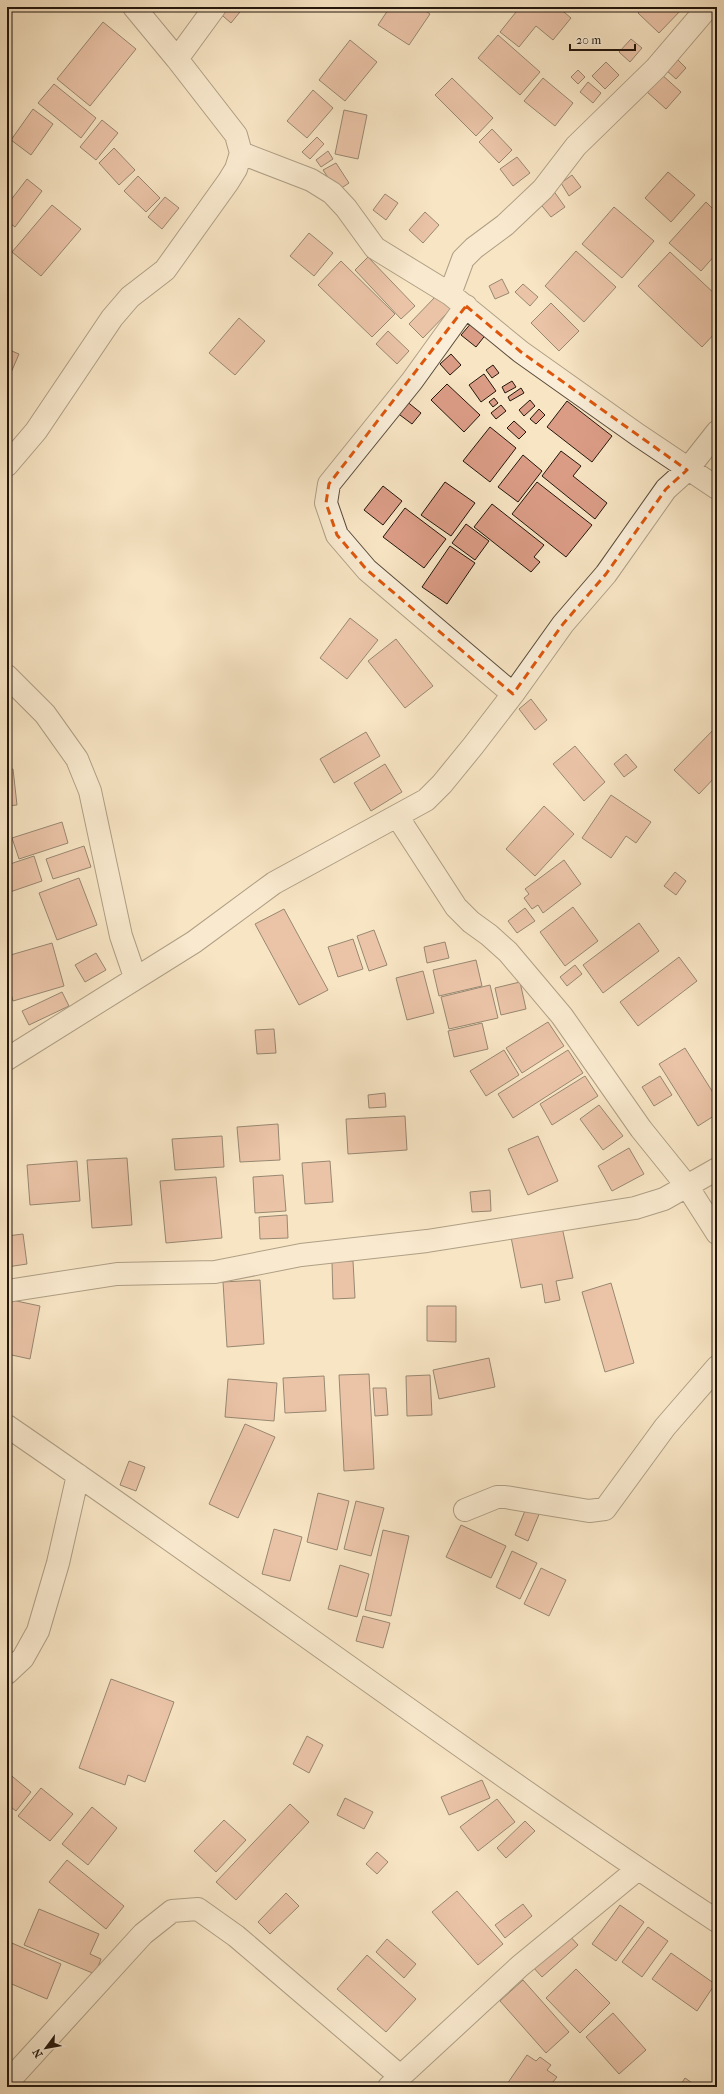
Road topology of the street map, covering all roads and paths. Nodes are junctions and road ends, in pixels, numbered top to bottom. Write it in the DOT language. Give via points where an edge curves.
graph roads {
  1 [pos="134,7"];
  2 [pos="215,7"];
  3 [pos="708,7"];
  4 [pos="177,59"];
  5 [pos="241,153"];
  6 [pos="458,300"];
  7 [pos="717,432"];
  8 [pos="7,465"];
  9 [pos="687,470"];
  10 [pos="717,488"];
  11 [pos="7,676"];
  12 [pos="513,694"];
  13 [pos="397,816"];
  14 [pos="136,977"];
  15 [pos="7,1059"];
  16 [pos="717,1169"];
  17 [pos="687,1186"];
  18 [pos="717,1232"];
  19 [pos="7,1291"];
  20 [pos="717,1367"];
  21 [pos="7,1426"];
  22 [pos="78,1475"];
  23 [pos="465,1510"];
  24 [pos="7,1673"];
  25 [pos="638,1869"];
  26 [pos="717,1921"];
  27 [pos="395,2081"];
  28 [pos="7,2083"];
  1 -- 4 [label="street"];
  2 -- 4 [label="street"];
  3 -- 6 [label="street" via="656,68 576,146 543,189 505,225 463,259"];
  4 -- 5 [label="street" via="236,135"];
  5 -- 6 [label="street" via="311,180 332,193 375,248"];
  5 -- 8 [label="street" via="228,182 165,270 130,297 112,318 36,431"];
  6 -- 9 [label="street" via="521,352"];
  6 -- 12 [label="street" via="412,381 329,484 326,503 337,535 367,570"];
  7 -- 9 [label="street"];
  9 -- 10 [label="street"];
  9 -- 12 [label="street" via="666,489 606,574 563,624"];
  11 -- 14 [label="street" via="45,714 77,759 90,791 121,936"];
  12 -- 13 [label="street" via="442,784 426,800"];
  13 -- 14 [label="street" via="274,883 194,942"];
  13 -- 17 [label="street" via="456,907 508,952 562,1016 641,1129"];
  14 -- 15 [label="street"];
  16 -- 17 [label="street"];
  17 -- 18 [label="street"];
  17 -- 19 [label="street" via="664,1199 635,1208 427,1241 300,1255 215,1272 117,1274"];
  20 -- 23 [label="street" via="665,1427 605,1509 589,1511 497,1497"];
  21 -- 22 [label="street"];
  22 -- 24 [label="street" via="58,1563 38,1631 23,1658"];
  22 -- 25 [label="street" via="373,1686"];
  25 -- 26 [label="street"];
  25 -- 27 [label="street" via="520,1966"];
  27 -- 28 [label="street" via="236,1936 198,1909 172,1911 143,1934"];
}
